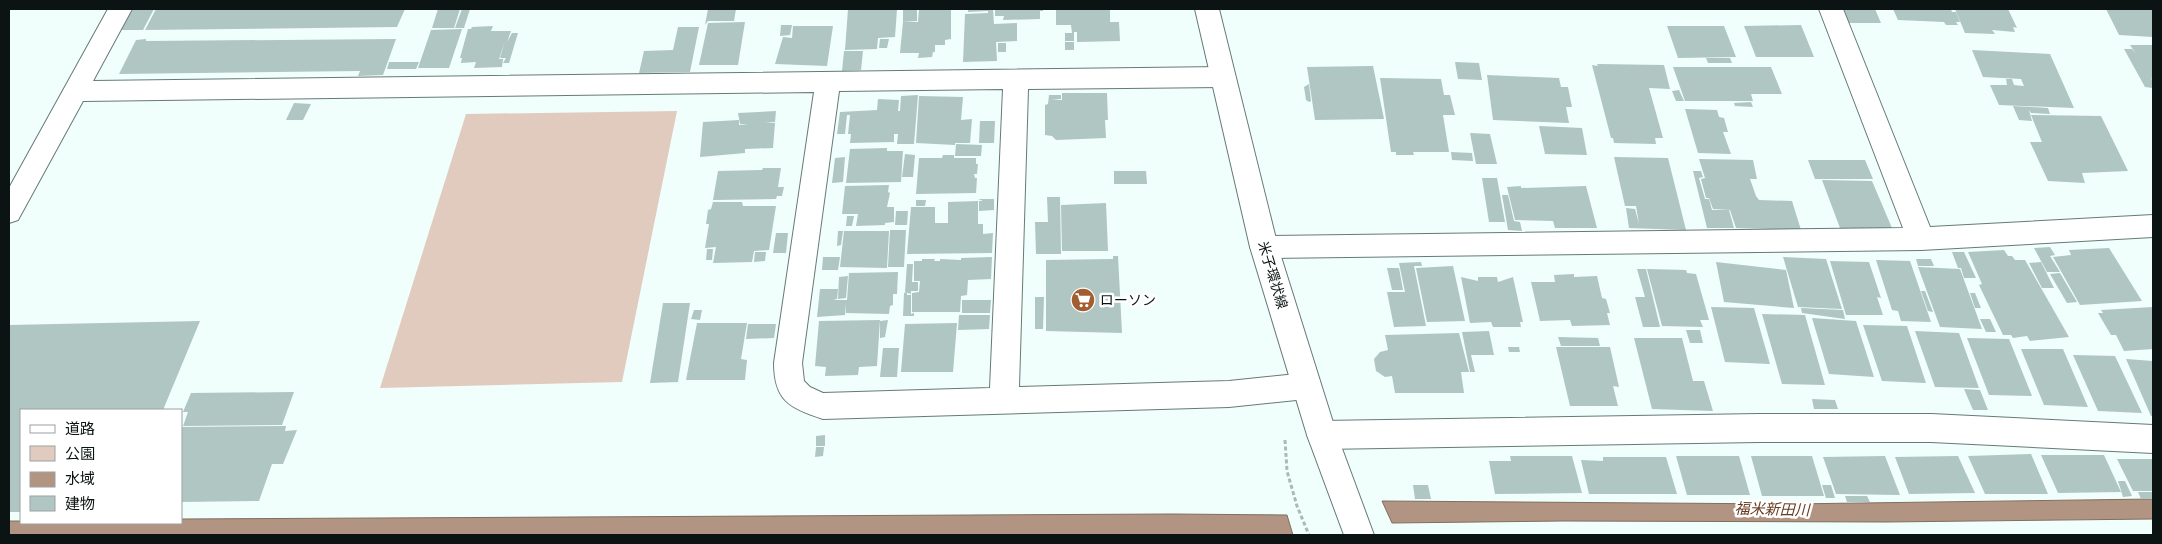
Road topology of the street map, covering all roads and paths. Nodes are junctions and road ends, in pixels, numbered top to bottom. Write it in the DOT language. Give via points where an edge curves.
graph roads {
  1 [pos="120,9"];
  2 [pos="1206,9"];
  3 [pos="1831,9"];
  4 [pos="1222,77"];
  5 [pos="1016,81"];
  6 [pos="828,83"];
  7 [pos="75,91"];
  8 [pos="9,212"];
  9 [pos="2153,226"];
  10 [pos="1921,239"];
  11 [pos="1264,247"];
  12 [pos="1306,386"];
  13 [pos="1004,401"];
  14 [pos="1285,434"];
  15 [pos="1322,435"];
  16 [pos="2153,439"];
  17 [pos="1309,535"];
  18 [pos="1359,535"];
  1 -- 7 [label="street"];
  2 -- 4 [label="street, 米子環状線"];
  3 -- 10 [label="street"];
  4 -- 5 [label="street"];
  4 -- 11 [label="street, 米子環状線"];
  5 -- 6 [label="street"];
  5 -- 13 [label="street"];
  6 -- 7 [label="street"];
  6 -- 13 [label="street" via="788,363 787,380 794,393 823,406"];
  7 -- 8 [label="street"];
  9 -- 10 [label="street"];
  10 -- 11 [label="street"];
  11 -- 12 [label="street, 米子環状線"];
  12 -- 13 [label="street" via="1229,394"];
  12 -- 15 [label="street, 米子環状線"];
  14 -- 17 [label="path" via="1287,471"];
  15 -- 16 [label="street" via="1931,428"];
  15 -- 18 [label="street, 米子環状線"];
}
